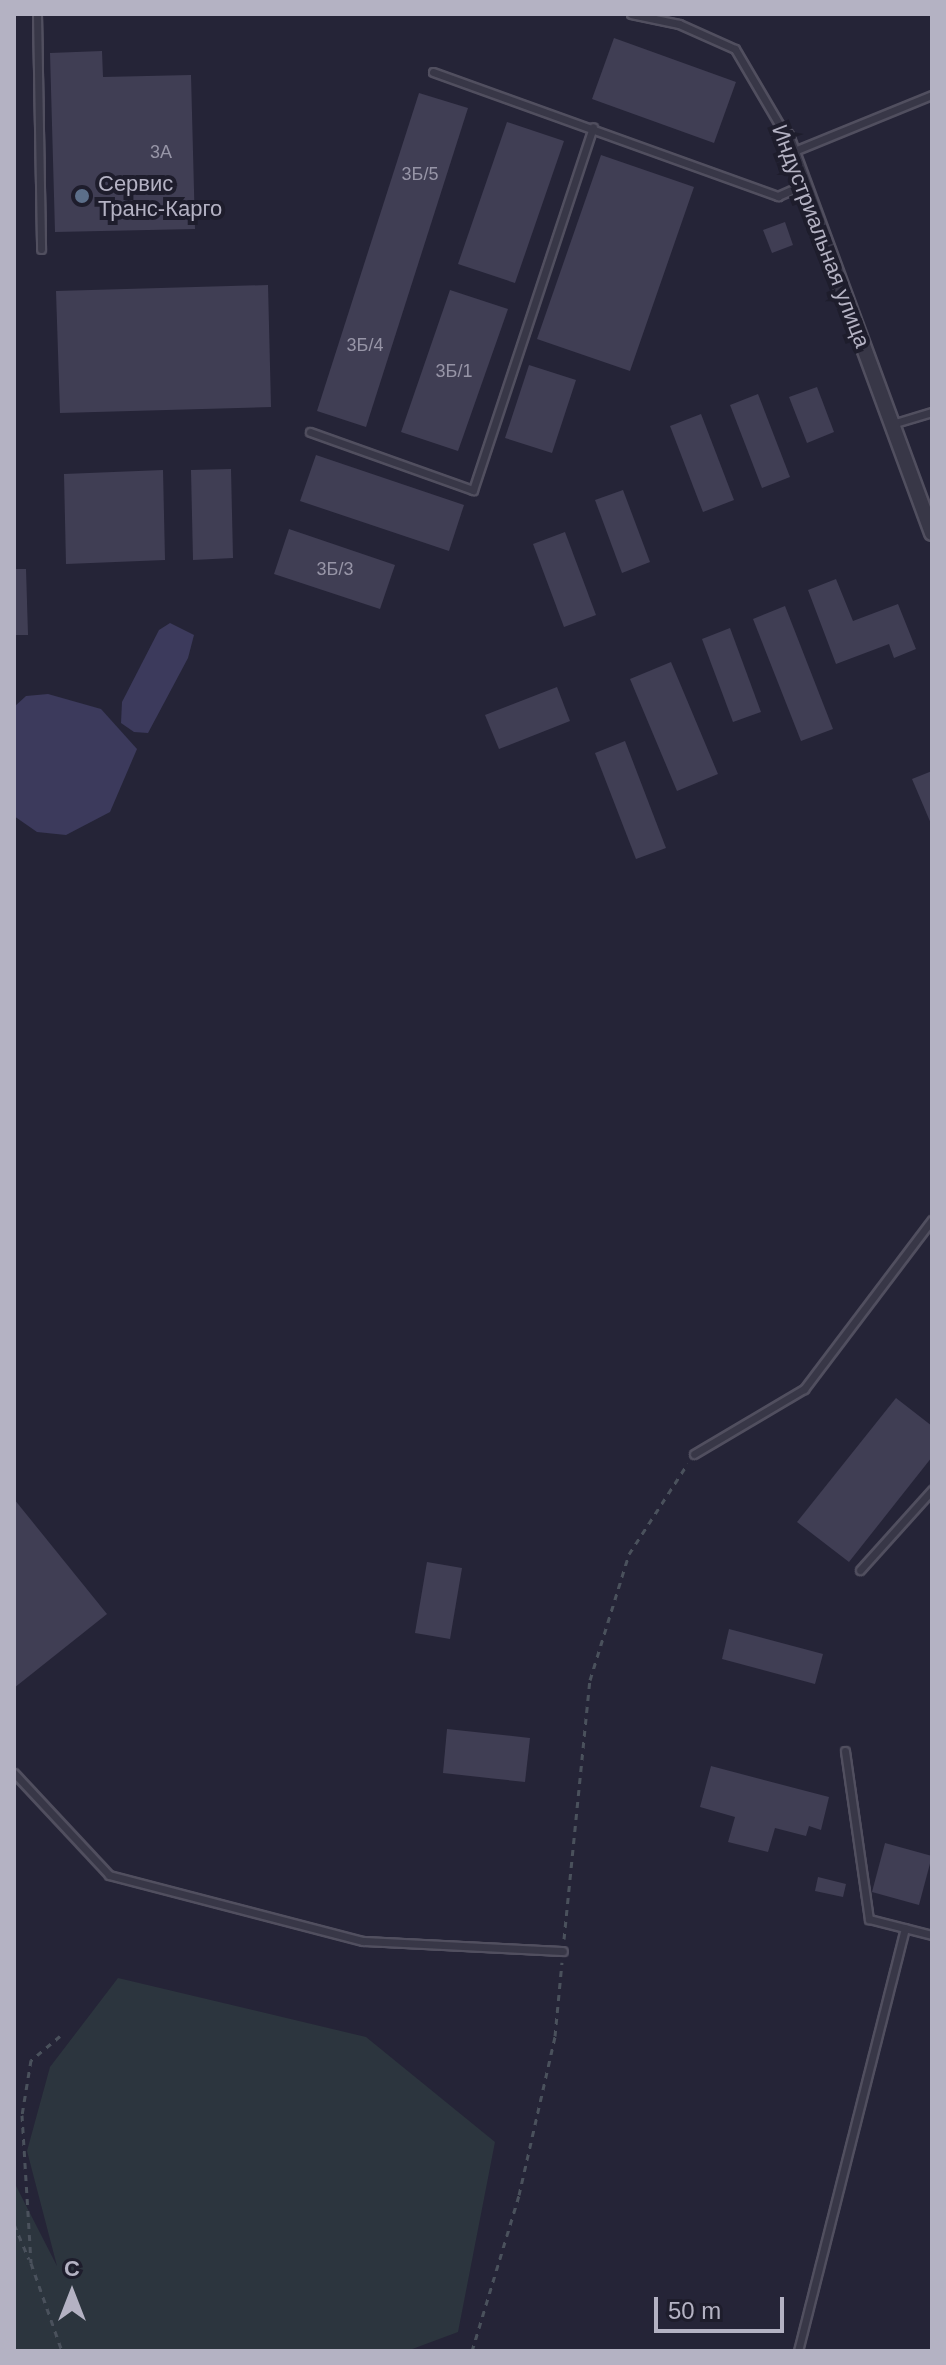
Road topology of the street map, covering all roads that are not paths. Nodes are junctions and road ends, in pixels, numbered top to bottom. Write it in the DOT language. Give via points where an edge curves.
graph roads {
  1 [pos="37,14"];
  2 [pos="631,14"];
  3 [pos="433,72"];
  4 [pos="932,95"];
  5 [pos="593,127"];
  6 [pos="786,136"];
  7 [pos="792,152"];
  8 [pos="804,185"];
  9 [pos="41,249"];
  10 [pos="932,412"];
  11 [pos="892,424"];
  12 [pos="310,432"];
  13 [pos="932,533"];
  14 [pos="932,1220"];
  15 [pos="694,1454"];
  16 [pos="932,1490"];
  17 [pos="860,1570"];
  18 [pos="845,1751"];
  19 [pos="14,1773"];
  20 [pos="905,1928"];
  21 [pos="932,1935"];
  22 [pos="563,1951"];
  23 [pos="798,2351"];
  1 -- 9 [label="lane"];
  2 -- 6 [label="lane, Индустриальная улица" via="679,24 735,49"];
  3 -- 5 [label="lane"];
  4 -- 7 [label="lane"];
  5 -- 8 [label="lane" via="778,196"];
  5 -- 12 [label="lane" via="473,490"];
  6 -- 7 [label="street, Индустриальная улица"];
  7 -- 8 [label="street, Индустриальная улица"];
  8 -- 11 [label="street, Индустриальная улица"];
  10 -- 11 [label="lane"];
  11 -- 13 [label="street, Индустриальная улица"];
  14 -- 15 [label="lane" via="804,1389"];
  16 -- 17 [label="lane"];
  18 -- 20 [label="lane" via="869,1919"];
  19 -- 22 [label="lane" via="109,1875 363,1941"];
  20 -- 21 [label="lane"];
  20 -- 23 [label="lane"];
}
